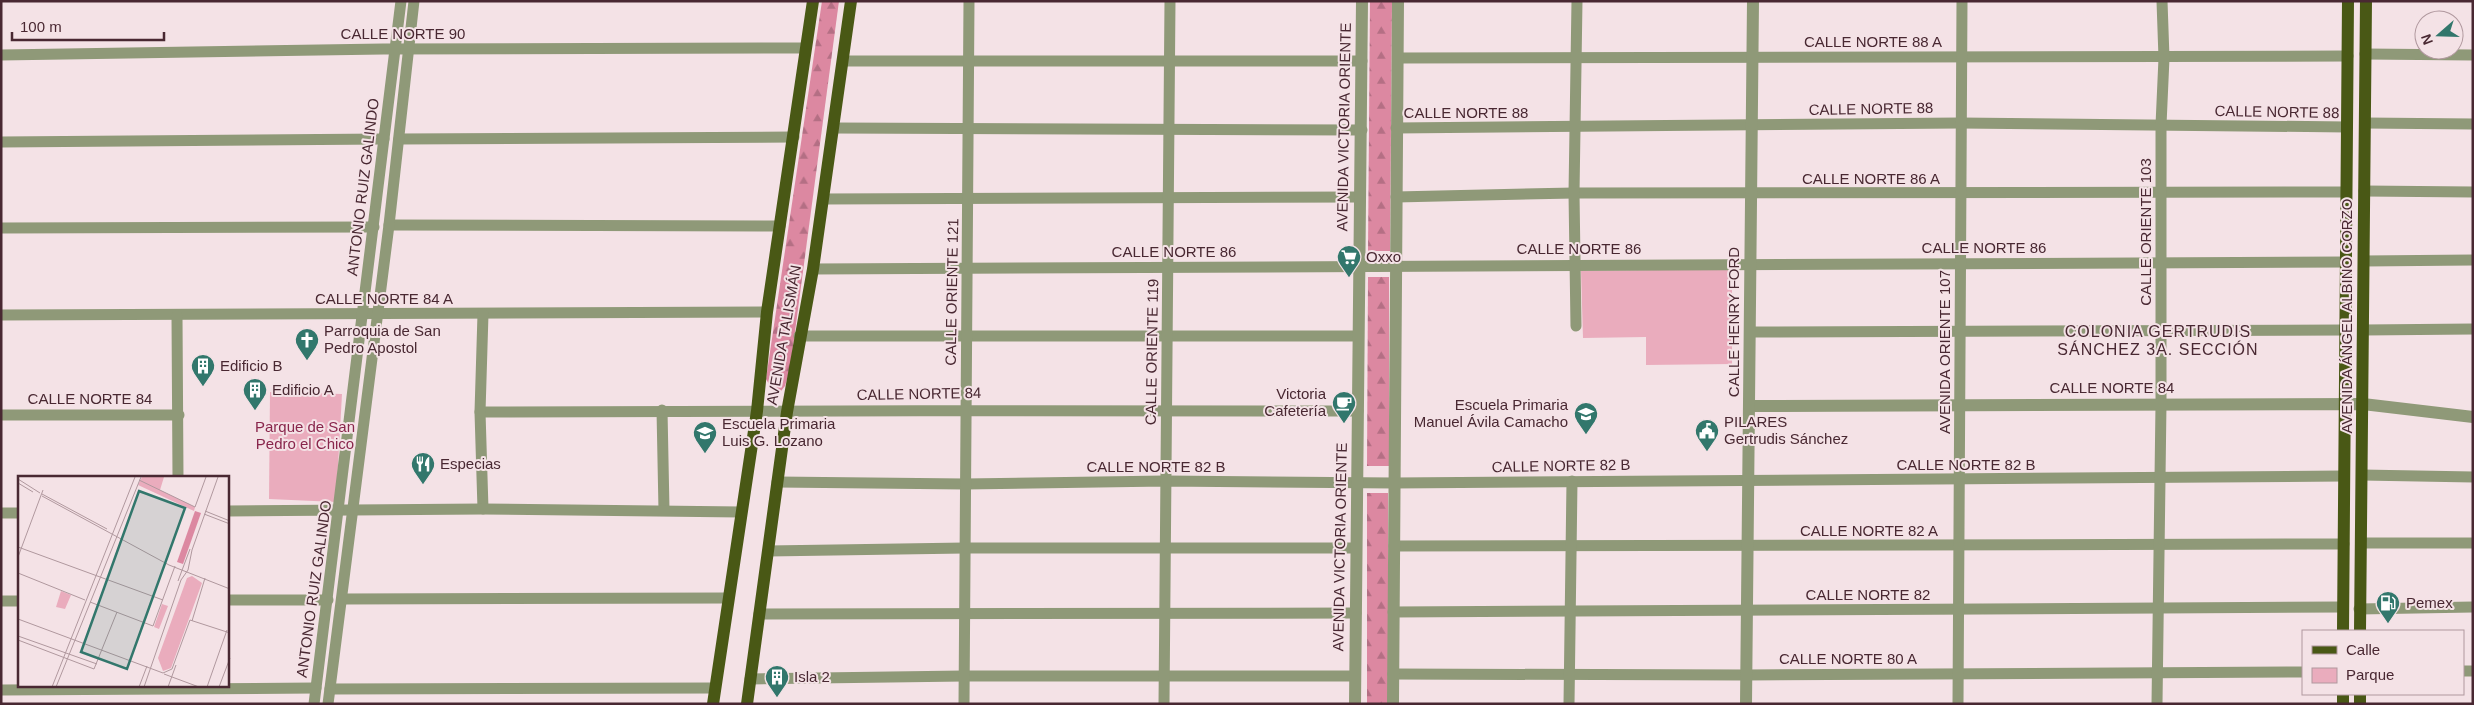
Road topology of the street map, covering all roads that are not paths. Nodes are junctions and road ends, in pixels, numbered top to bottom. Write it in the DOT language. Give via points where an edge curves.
graph roads {
  1 [pos="400,1"];
  2 [pos="414,1"];
  3 [pos="812,1"];
  4 [pos="851,1"];
  5 [pos="969,1"];
  6 [pos="1170,1"];
  7 [pos="1362,1"];
  8 [pos="1398,1"];
  9 [pos="1577,1"];
  10 [pos="1753,1"];
  11 [pos="1962,1"];
  12 [pos="2162,1"];
  13 [pos="2348,1"];
  14 [pos="2366,1"];
  15 [pos="806,48"];
  16 [pos="394,50"];
  17 [pos="407,50"];
  18 [pos="2365,54"];
  19 [pos="1,55"];
  20 [pos="2473,55"];
  21 [pos="1961,56"];
  22 [pos="2348,56"];
  23 [pos="1398,58"];
  24 [pos="1752,58"];
  25 [pos="2164,58"];
  26 [pos="1576,59"];
  27 [pos="1170,60"];
  28 [pos="843,61"];
  29 [pos="1362,61"];
  30 [pos="968,62"];
  31 [pos="1960,123"];
  32 [pos="2365,123"];
  33 [pos="2473,124"];
  34 [pos="1751,126"];
  35 [pos="2161,126"];
  36 [pos="1576,127"];
  37 [pos="2347,127"];
  38 [pos="833,128"];
  39 [pos="1396,128"];
  40 [pos="968,129"];
  41 [pos="1169,129"];
  42 [pos="1362,130"];
  43 [pos="794,137"];
  44 [pos="384,139"];
  45 [pos="399,139"];
  46 [pos="1,142"];
  47 [pos="2364,191"];
  48 [pos="2346,192"];
  49 [pos="2473,192"];
  50 [pos="1574,193"];
  51 [pos="1751,194"];
  52 [pos="1960,194"];
  53 [pos="2162,194"];
  54 [pos="1169,197"];
  55 [pos="1360,197"];
  56 [pos="1396,197"];
  57 [pos="823,198"];
  58 [pos="968,198"];
  59 [pos="389,225"];
  60 [pos="780,226"];
  61 [pos="374,227"];
  62 [pos="1,228"];
  63 [pos="2473,260"];
  64 [pos="2364,261"];
  65 [pos="2345,262"];
  66 [pos="1960,263"];
  67 [pos="1576,264"];
  68 [pos="1751,264"];
  69 [pos="2161,264"];
  70 [pos="1395,265"];
  71 [pos="1358,266"];
  72 [pos="1168,267"];
  73 [pos="968,268"];
  74 [pos="813,269"];
  75 [pos="767,312"];
  76 [pos="364,314"];
  77 [pos="378,314"];
  78 [pos="483,314"];
  79 [pos="1,315"];
  80 [pos="177,316"];
  81 [pos="1576,326"];
  82 [pos="2161,329"];
  83 [pos="2473,329"];
  84 [pos="2344,330"];
  85 [pos="2364,330"];
  86 [pos="1959,331"];
  87 [pos="1750,332"];
  88 [pos="966,335"];
  89 [pos="1168,335"];
  90 [pos="799,336"];
  91 [pos="1357,336"];
  92 [pos="2345,403"];
  93 [pos="1960,404"];
  94 [pos="2161,404"];
  95 [pos="2363,404"];
  96 [pos="1750,406"];
  97 [pos="966,409"];
  98 [pos="662,410"];
  99 [pos="757,411"];
  100 [pos="1166,411"];
  101 [pos="1358,411"];
  102 [pos="480,412"];
  103 [pos="787,412"];
  104 [pos="1,415"];
  105 [pos="179,415"];
  106 [pos="2473,417"];
  107 [pos="2362,475"];
  108 [pos="178,476"];
  109 [pos="2344,476"];
  110 [pos="2473,477"];
  111 [pos="2160,478"];
  112 [pos="1749,480"];
  113 [pos="1165,481"];
  114 [pos="1572,481"];
  115 [pos="1959,481"];
  116 [pos="777,482"];
  117 [pos="1358,483"];
  118 [pos="1394,483"];
  119 [pos="965,484"];
  120 [pos="483,509"];
  121 [pos="664,510"];
  122 [pos="229,511"];
  123 [pos="352,511"];
  124 [pos="18,512"];
  125 [pos="339,512"];
  126 [pos="741,512"];
  127 [pos="1,513"];
  128 [pos="2473,542"];
  129 [pos="2360,543"];
  130 [pos="2159,544"];
  131 [pos="2344,544"];
  132 [pos="1394,546"];
  133 [pos="1572,546"];
  134 [pos="1747,546"];
  135 [pos="1958,546"];
  136 [pos="965,548"];
  137 [pos="1165,548"];
  138 [pos="1356,548"];
  139 [pos="768,551"];
  140 [pos="728,598"];
  141 [pos="342,599"];
  142 [pos="1,600"];
  143 [pos="18,600"];
  144 [pos="229,600"];
  145 [pos="328,600"];
  146 [pos="2343,607"];
  147 [pos="2359,608"];
  148 [pos="2473,608"];
  149 [pos="2158,609"];
  150 [pos="1570,610"];
  151 [pos="1747,610"];
  152 [pos="1958,610"];
  153 [pos="1165,612"];
  154 [pos="1393,612"];
  155 [pos="964,613"];
  156 [pos="1356,613"];
  157 [pos="759,614"];
  158 [pos="2343,630"];
  159 [pos="2360,630"];
  160 [pos="2158,672"];
  161 [pos="2302,672"];
  162 [pos="1393,674"];
  163 [pos="1958,674"];
  164 [pos="1570,675"];
  165 [pos="1746,675"];
  166 [pos="964,676"];
  167 [pos="1355,676"];
  168 [pos="1164,677"];
  169 [pos="750,679"];
  170 [pos="316,688"];
  171 [pos="715,688"];
  172 [pos="330,689"];
  173 [pos="1,690"];
  174 [pos="314,704"];
  175 [pos="328,704"];
  176 [pos="713,704"];
  177 [pos="747,704"];
  178 [pos="964,704"];
  179 [pos="1164,704"];
  180 [pos="1355,704"];
  181 [pos="1393,704"];
  182 [pos="1570,704"];
  183 [pos="1746,704"];
  184 [pos="1958,704"];
  185 [pos="2157,704"];
  1 -- 16 [label="street, ANTONIO RUIZ GALINDO"];
  2 -- 17 [label="street, ANTONIO RUIZ GALINDO"];
  3 -- 15 [label="main road, AVENIDA TALISMÁN"];
  4 -- 28 [label="main road, AVENIDA TALISMÁN"];
  5 -- 30 [label="street, CALLE ORIENTE 121"];
  6 -- 27 [label="street, CALLE ORIENTE 119"];
  7 -- 29 [label="street, AVENIDA VICTORIA ORIENTE"];
  8 -- 23 [label="street"];
  9 -- 26 [label="street"];
  10 -- 24 [label="street, CALLE HENRY FORD"];
  11 -- 21 [label="street, AVENIDA ORIENTE 107"];
  12 -- 25 [label="street, CALLE ORIENTE 103"];
  13 -- 22 [label="main road, AVENIDA ÁNGEL ALBINO CORZO"];
  14 -- 18 [label="main road, AVENIDA ÁNGEL ALBINO CORZO"];
  15 -- 17 [label="street, CALLE NORTE 90"];
  15 -- 43 [label="main road, AVENIDA TALISMÁN"];
  16 -- 17 [label="street, CALLE NORTE 90"];
  16 -- 19 [label="street, CALLE NORTE 90"];
  16 -- 44 [label="street, ANTONIO RUIZ GALINDO"];
  17 -- 45 [label="street, ANTONIO RUIZ GALINDO"];
  18 -- 20 [label="street"];
  18 -- 32 [label="main road, AVENIDA ÁNGEL ALBINO CORZO"];
  21 -- 24 [label="street, CALLE NORTE 88 A"];
  21 -- 25 [label="street, CALLE NORTE 88 A"];
  21 -- 31 [label="street, AVENIDA ORIENTE 107"];
  22 -- 25 [label="street, CALLE NORTE 88 A"];
  22 -- 37 [label="main road, AVENIDA ÁNGEL ALBINO CORZO"];
  23 -- 26 [label="street, CALLE NORTE 88 A"];
  23 -- 39 [label="street"];
  24 -- 26 [label="street, CALLE NORTE 88 A"];
  24 -- 34 [label="street, CALLE HENRY FORD"];
  25 -- 35 [label="street, CALLE ORIENTE 103"];
  26 -- 36 [label="street"];
  27 -- 29 [label="street"];
  27 -- 30 [label="street"];
  27 -- 41 [label="street, CALLE ORIENTE 119"];
  28 -- 30 [label="street"];
  28 -- 38 [label="main road, AVENIDA TALISMÁN"];
  29 -- 42 [label="street, AVENIDA VICTORIA ORIENTE"];
  30 -- 40 [label="street, CALLE ORIENTE 121"];
  31 -- 34 [label="street, CALLE NORTE 88"];
  31 -- 35 [label="street, CALLE NORTE 88"];
  31 -- 52 [label="street, AVENIDA ORIENTE 107"];
  32 -- 33 [label="street"];
  32 -- 47 [label="main road, AVENIDA ÁNGEL ALBINO CORZO"];
  34 -- 36 [label="street, CALLE NORTE 88"];
  34 -- 51 [label="street, CALLE HENRY FORD"];
  35 -- 37 [label="street, CALLE NORTE 88"];
  35 -- 53 [label="street, CALLE ORIENTE 103"];
  36 -- 39 [label="street, CALLE NORTE 88"];
  36 -- 50 [label="street"];
  37 -- 48 [label="main road, AVENIDA ÁNGEL ALBINO CORZO"];
  38 -- 40 [label="street"];
  38 -- 57 [label="main road, AVENIDA TALISMÁN"];
  39 -- 56 [label="street"];
  40 -- 41 [label="street"];
  40 -- 58 [label="street, CALLE ORIENTE 121"];
  41 -- 42 [label="street"];
  41 -- 54 [label="street, CALLE ORIENTE 119"];
  42 -- 55 [label="street, AVENIDA VICTORIA ORIENTE"];
  43 -- 45 [label="street"];
  43 -- 60 [label="main road, AVENIDA TALISMÁN"];
  44 -- 46 [label="street"];
  44 -- 61 [label="street, ANTONIO RUIZ GALINDO"];
  45 -- 59 [label="street, ANTONIO RUIZ GALINDO"];
  47 -- 49 [label="street"];
  47 -- 64 [label="main road, AVENIDA ÁNGEL ALBINO CORZO"];
  48 -- 53 [label="street, CALLE NORTE 86 A"];
  48 -- 65 [label="main road, AVENIDA ÁNGEL ALBINO CORZO"];
  50 -- 51 [label="street, CALLE NORTE 86 A"];
  50 -- 56 [label="street, CALLE NORTE 86 A"];
  50 -- 67 [label="street"];
  51 -- 52 [label="street, CALLE NORTE 86 A"];
  51 -- 68 [label="street, CALLE HENRY FORD"];
  52 -- 53 [label="street, CALLE NORTE 86 A"];
  52 -- 66 [label="street, AVENIDA ORIENTE 107"];
  53 -- 69 [label="street, CALLE ORIENTE 103"];
  54 -- 55 [label="street"];
  54 -- 58 [label="street"];
  54 -- 72 [label="street, CALLE ORIENTE 119"];
  55 -- 71 [label="street, AVENIDA VICTORIA ORIENTE"];
  56 -- 70 [label="street"];
  57 -- 58 [label="street"];
  57 -- 74 [label="main road, AVENIDA TALISMÁN"];
  58 -- 73 [label="street, CALLE ORIENTE 121"];
  59 -- 60 [label="street"];
  59 -- 77 [label="street, ANTONIO RUIZ GALINDO"];
  60 -- 75 [label="main road, AVENIDA TALISMÁN"];
  61 -- 62 [label="street"];
  61 -- 76 [label="street, ANTONIO RUIZ GALINDO"];
  63 -- 64 [label="street"];
  64 -- 85 [label="main road, AVENIDA ÁNGEL ALBINO CORZO"];
  65 -- 69 [label="street, CALLE NORTE 86"];
  65 -- 84 [label="main road, AVENIDA ÁNGEL ALBINO CORZO"];
  66 -- 68 [label="street, CALLE NORTE 86"];
  66 -- 69 [label="street, CALLE NORTE 86"];
  66 -- 86 [label="street, AVENIDA ORIENTE 107"];
  67 -- 68 [label="street, CALLE NORTE 86"];
  67 -- 70 [label="street, CALLE NORTE 86"];
  67 -- 81 [label="street"];
  68 -- 87 [label="street, CALLE HENRY FORD"];
  69 -- 82 [label="street, CALLE ORIENTE 103"];
  70 -- 71 [label="street, CALLE NORTE 86"];
  70 -- 118 [label="street"];
  71 -- 72 [label="street, CALLE NORTE 86"];
  71 -- 91 [label="street, AVENIDA VICTORIA ORIENTE"];
  72 -- 73 [label="street, CALLE NORTE 86"];
  72 -- 89 [label="street, CALLE ORIENTE 119"];
  73 -- 74 [label="street, CALLE NORTE 86"];
  73 -- 88 [label="street, CALLE ORIENTE 121"];
  74 -- 90 [label="main road, AVENIDA TALISMÁN"];
  75 -- 78 [label="street, CALLE NORTE 84 A"];
  75 -- 99 [label="main road, AVENIDA TALISMÁN"];
  76 -- 77 [label="street, CALLE NORTE 84 A"];
  76 -- 80 [label="street, CALLE NORTE 84 A"];
  76 -- 125 [label="street, ANTONIO RUIZ GALINDO"];
  77 -- 78 [label="street, CALLE NORTE 84 A"];
  77 -- 123 [label="street, ANTONIO RUIZ GALINDO"];
  78 -- 102 [label="street"];
  79 -- 80 [label="street, CALLE NORTE 84 A"];
  80 -- 105 [label="street"];
  82 -- 84 [label="street"];
  82 -- 86 [label="street"];
  82 -- 94 [label="street, CALLE ORIENTE 103"];
  83 -- 85 [label="street"];
  84 -- 92 [label="main road, AVENIDA ÁNGEL ALBINO CORZO"];
  85 -- 95 [label="main road, AVENIDA ÁNGEL ALBINO CORZO"];
  86 -- 87 [label="street"];
  86 -- 93 [label="street, AVENIDA ORIENTE 107"];
  87 -- 96 [label="street, CALLE HENRY FORD"];
  88 -- 89 [label="street"];
  88 -- 90 [label="street"];
  88 -- 97 [label="street, CALLE ORIENTE 121"];
  89 -- 91 [label="street"];
  89 -- 100 [label="street, CALLE ORIENTE 119"];
  90 -- 103 [label="main road, AVENIDA TALISMÁN"];
  91 -- 101 [label="street, AVENIDA VICTORIA ORIENTE"];
  92 -- 94 [label="street, CALLE NORTE 84"];
  92 -- 95 [label="street, CALLE NORTE 84"];
  92 -- 109 [label="main road, AVENIDA ÁNGEL ALBINO CORZO"];
  93 -- 94 [label="street, CALLE NORTE 84"];
  93 -- 96 [label="street, CALLE NORTE 84"];
  93 -- 115 [label="street, AVENIDA ORIENTE 107"];
  94 -- 111 [label="street, CALLE ORIENTE 103"];
  95 -- 106 [label="street, CALLE NORTE 84"];
  95 -- 107 [label="main road, AVENIDA ÁNGEL ALBINO CORZO"];
  96 -- 112 [label="street, CALLE HENRY FORD"];
  97 -- 100 [label="street, CALLE NORTE 84"];
  97 -- 103 [label="street, CALLE NORTE 84"];
  97 -- 119 [label="street, CALLE ORIENTE 121"];
  98 -- 99 [label="street, CALLE NORTE 84"];
  98 -- 102 [label="street, CALLE NORTE 84"];
  98 -- 121 [label="street"];
  99 -- 103 [label="street, CALLE NORTE 84"];
  99 -- 126 [label="main road, AVENIDA TALISMÁN"];
  100 -- 101 [label="street, CALLE NORTE 84"];
  100 -- 113 [label="street, CALLE ORIENTE 119"];
  101 -- 117 [label="street, AVENIDA VICTORIA ORIENTE"];
  102 -- 120 [label="street"];
  103 -- 116 [label="main road, AVENIDA TALISMÁN"];
  104 -- 105 [label="street, CALLE NORTE 84"];
  105 -- 108 [label="street"];
  107 -- 110 [label="street"];
  107 -- 129 [label="main road, AVENIDA ÁNGEL ALBINO CORZO"];
  109 -- 111 [label="street, CALLE NORTE 82 B"];
  109 -- 131 [label="main road, AVENIDA ÁNGEL ALBINO CORZO"];
  111 -- 115 [label="street, CALLE NORTE 82 B"];
  111 -- 130 [label="street, CALLE ORIENTE 103"];
  112 -- 114 [label="street, CALLE NORTE 82 B"];
  112 -- 115 [label="street, CALLE NORTE 82 B"];
  112 -- 134 [label="street, CALLE HENRY FORD"];
  113 -- 117 [label="street, CALLE NORTE 82 B"];
  113 -- 119 [label="street, CALLE NORTE 82 B"];
  113 -- 137 [label="street, CALLE ORIENTE 119"];
  114 -- 118 [label="street, CALLE NORTE 82 B"];
  114 -- 133 [label="street"];
  115 -- 135 [label="street, AVENIDA ORIENTE 107"];
  116 -- 119 [label="street, CALLE NORTE 82 B"];
  116 -- 139 [label="main road, AVENIDA TALISMÁN"];
  117 -- 118 [label="street, CALLE NORTE 82 B"];
  117 -- 138 [label="street, AVENIDA VICTORIA ORIENTE"];
  118 -- 132 [label="street"];
  119 -- 136 [label="street, CALLE ORIENTE 121"];
  120 -- 121 [label="street"];
  120 -- 123 [label="street"];
  121 -- 126 [label="street"];
  122 -- 125 [label="street"];
  123 -- 125 [label="street"];
  123 -- 141 [label="street, ANTONIO RUIZ GALINDO"];
  124 -- 127 [label="street"];
  125 -- 145 [label="street, ANTONIO RUIZ GALINDO"];
  126 -- 140 [label="main road, AVENIDA TALISMÁN"];
  128 -- 129 [label="street"];
  129 -- 147 [label="main road, AVENIDA ÁNGEL ALBINO CORZO"];
  130 -- 131 [label="street, CALLE NORTE 82 A"];
  130 -- 135 [label="street, CALLE NORTE 82 A"];
  130 -- 149 [label="street, CALLE ORIENTE 103"];
  131 -- 146 [label="main road, AVENIDA ÁNGEL ALBINO CORZO"];
  132 -- 133 [label="street, CALLE NORTE 82 A"];
  132 -- 154 [label="street"];
  133 -- 134 [label="street, CALLE NORTE 82 A"];
  133 -- 150 [label="street"];
  134 -- 135 [label="street, CALLE NORTE 82 A"];
  134 -- 151 [label="street, CALLE HENRY FORD"];
  135 -- 152 [label="street, AVENIDA ORIENTE 107"];
  136 -- 137 [label="street"];
  136 -- 139 [label="street"];
  136 -- 155 [label="street, CALLE ORIENTE 121"];
  137 -- 138 [label="street"];
  137 -- 153 [label="street, CALLE ORIENTE 119"];
  138 -- 156 [label="street, AVENIDA VICTORIA ORIENTE"];
  139 -- 157 [label="main road, AVENIDA TALISMÁN"];
  140 -- 141 [label="street"];
  140 -- 171 [label="main road, AVENIDA TALISMÁN"];
  141 -- 172 [label="street, ANTONIO RUIZ GALINDO"];
  142 -- 143 [label="street"];
  144 -- 145 [label="street"];
  145 -- 170 [label="street, ANTONIO RUIZ GALINDO"];
  146 -- 149 [label="street, CALLE NORTE 82"];
  146 -- 158 [label="main road, AVENIDA ÁNGEL ALBINO CORZO"];
  147 -- 148 [label="street"];
  147 -- 159 [label="main road, AVENIDA ÁNGEL ALBINO CORZO"];
  149 -- 152 [label="street, CALLE NORTE 82"];
  149 -- 160 [label="street, CALLE ORIENTE 103"];
  150 -- 151 [label="street, CALLE NORTE 82"];
  150 -- 154 [label="street, CALLE NORTE 82"];
  150 -- 164 [label="street"];
  151 -- 152 [label="street, CALLE NORTE 82"];
  151 -- 165 [label="street, CALLE HENRY FORD"];
  152 -- 163 [label="street, AVENIDA ORIENTE 107"];
  153 -- 155 [label="street"];
  153 -- 156 [label="street"];
  153 -- 168 [label="street, CALLE ORIENTE 119"];
  154 -- 162 [label="street"];
  155 -- 157 [label="street"];
  155 -- 166 [label="street, CALLE ORIENTE 121"];
  156 -- 167 [label="street, AVENIDA VICTORIA ORIENTE"];
  157 -- 169 [label="main road, AVENIDA TALISMÁN"];
  160 -- 161 [label="street, CALLE NORTE 80 A"];
  160 -- 163 [label="street, CALLE NORTE 80 A"];
  160 -- 185 [label="street, CALLE ORIENTE 103"];
  162 -- 164 [label="street, CALLE NORTE 80 A"];
  162 -- 181 [label="street"];
  163 -- 165 [label="street, CALLE NORTE 80 A"];
  163 -- 184 [label="street, AVENIDA ORIENTE 107"];
  164 -- 165 [label="street, CALLE NORTE 80 A"];
  164 -- 182 [label="street"];
  165 -- 183 [label="street, CALLE HENRY FORD"];
  166 -- 168 [label="street"];
  166 -- 169 [label="street"];
  166 -- 178 [label="street, CALLE ORIENTE 121"];
  167 -- 168 [label="street"];
  167 -- 180 [label="street, AVENIDA VICTORIA ORIENTE"];
  168 -- 179 [label="street, CALLE ORIENTE 119"];
  169 -- 177 [label="main road, AVENIDA TALISMÁN"];
  170 -- 173 [label="street"];
  170 -- 174 [label="street, ANTONIO RUIZ GALINDO"];
  171 -- 172 [label="street"];
  171 -- 176 [label="main road, AVENIDA TALISMÁN"];
  172 -- 175 [label="street, ANTONIO RUIZ GALINDO"];
}
